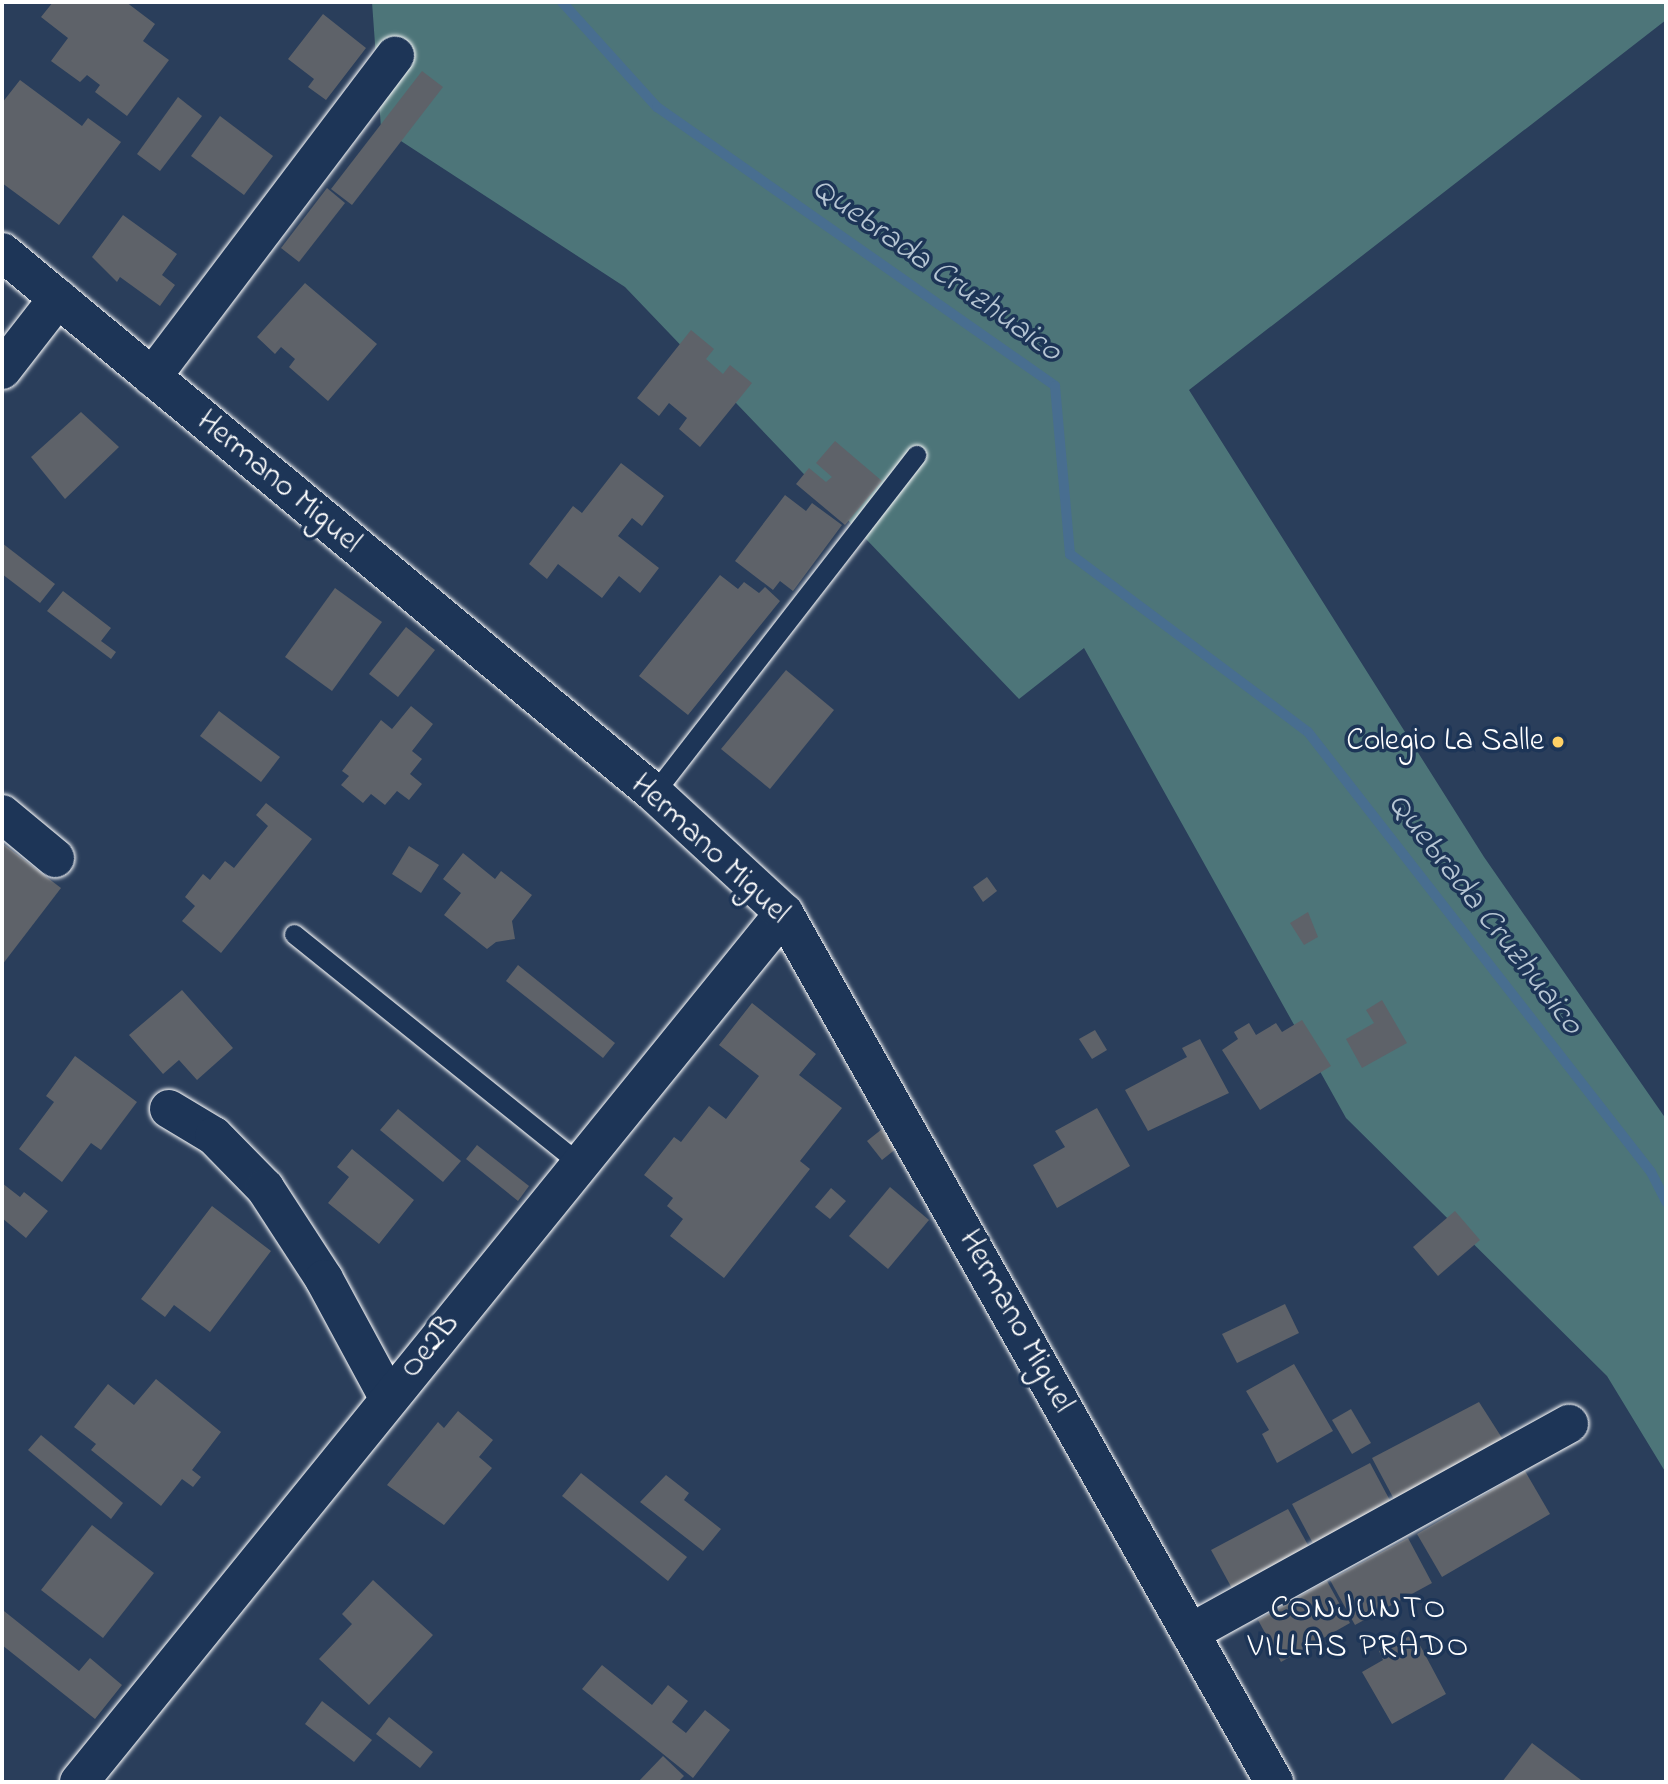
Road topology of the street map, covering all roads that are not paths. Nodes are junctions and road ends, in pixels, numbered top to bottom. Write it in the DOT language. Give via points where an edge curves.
graph roads {
  1 [pos="395,57"];
  2 [pos="2,252"];
  3 [pos="58,298"];
  4 [pos="2,370"];
  5 [pos="152,377"];
  6 [pos="916,455"];
  7 [pos="654,793"];
  8 [pos="2,814"];
  9 [pos="55,858"];
  10 [pos="784,914"];
  11 [pos="294,934"];
  12 [pos="169,1109"];
  13 [pos="581,1165"];
  14 [pos="389,1399"];
  15 [pos="1569,1424"];
  16 [pos="1191,1633"];
  17 [pos="79,1782"];
  18 [pos="1274,1782"];
  1 -- 5 [label="street"];
  2 -- 3 [label="street, Hermano Miguel"];
  3 -- 4 [label="street"];
  3 -- 5 [label="street, Hermano Miguel"];
  5 -- 7 [label="street, Hermano Miguel"];
  6 -- 7 [label="lane"];
  7 -- 10 [label="street, Hermano Miguel"];
  8 -- 9 [label="street"];
  10 -- 13 [label="street, Oe2B"];
  10 -- 16 [label="street, Hermano Miguel"];
  11 -- 13 [label="lane"];
  12 -- 14 [label="street" via="214,1136 265,1188 324,1279"];
  13 -- 14 [label="street, Oe2B"];
  14 -- 17 [label="street, Oe2B"];
  15 -- 16 [label="street"];
  16 -- 18 [label="street, Hermano Miguel"];
}
